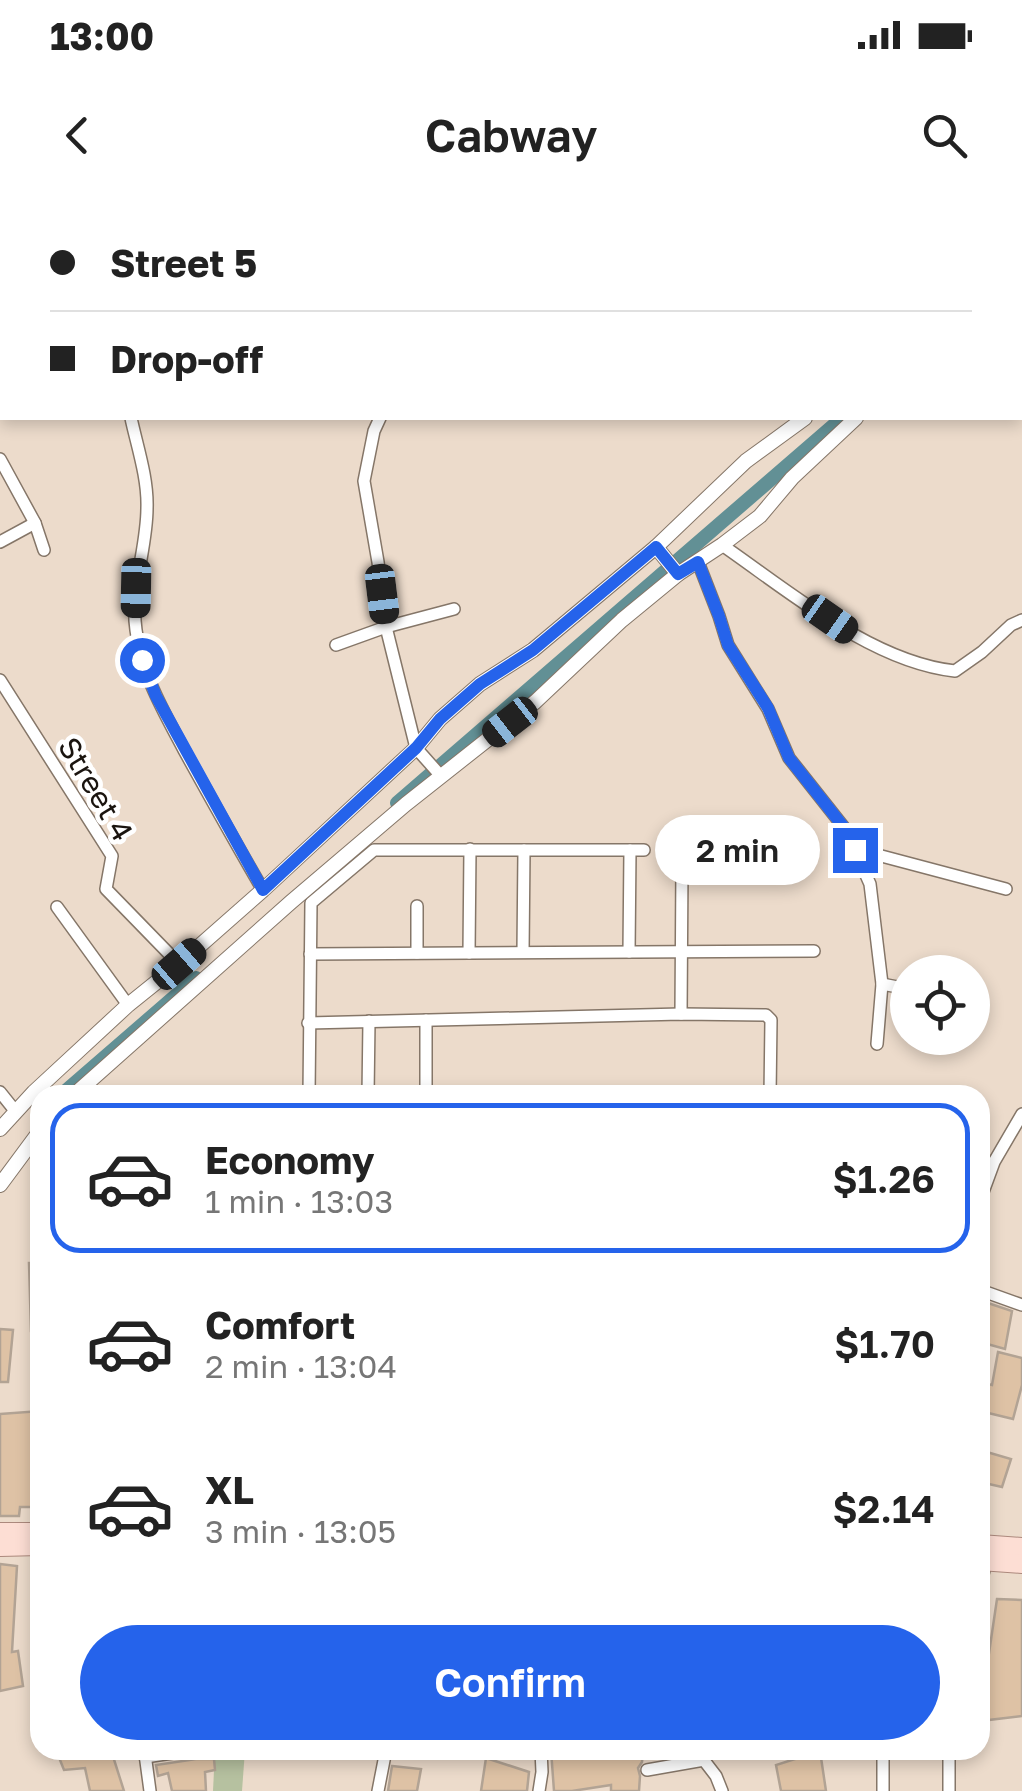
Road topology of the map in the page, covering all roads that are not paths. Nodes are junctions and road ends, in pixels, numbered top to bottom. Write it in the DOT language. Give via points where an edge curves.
graph roads {
  1 [pos="131,420"];
  2 [pos="379,420"];
  3 [pos="802,420"];
  4 [pos="854,420"];
  5 [pos="0,460"];
  6 [pos="35,523"];
  7 [pos="0,542"];
  8 [pos="722,546"];
  9 [pos="656,547"];
  10 [pos="44,550"];
  11 [pos="698,562"];
  12 [pos="678,574"];
  13 [pos="454,609"];
  14 [pos="1022,620"];
  15 [pos="386,626"];
  16 [pos="336,645"];
  17 [pos="0,680"];
  18 [pos="416,748"];
  19 [pos="440,776"];
  20 [pos="470,849"];
  21 [pos="524,850"];
  22 [pos="855,850"];
  23 [pos="682,866"];
  24 [pos="1006,889"];
  25 [pos="263,890"];
  26 [pos="417,906"];
  27 [pos="56,907"];
  28 [pos="814,951"];
  29 [pos="522,952"];
  30 [pos="630,952"];
  31 [pos="682,952"];
  32 [pos="417,953"];
  33 [pos="469,953"];
  34 [pos="310,954"];
  35 [pos="179,964"];
  36 [pos="882,984"];
  37 [pos="890,986"];
  38 [pos="128,1005"];
  39 [pos="681,1014"];
  40 [pos="426,1020"];
  41 [pos="369,1021"];
  42 [pos="308,1022"];
  43 [pos="877,1044"];
  44 [pos="44,1085"];
  45 [pos="85,1085"];
  46 [pos="309,1085"];
  47 [pos="368,1085"];
  48 [pos="426,1085"];
  49 [pos="770,1085"];
  50 [pos="0,1092"];
  51 [pos="30,1099"];
  52 [pos="16,1112"];
  53 [pos="1022,1114"];
  54 [pos="0,1129"];
  55 [pos="30,1144"];
  56 [pos="990,1160"];
  57 [pos="994,1162"];
  58 [pos="990,1173"];
  59 [pos="0,1185"];
  60 [pos="990,1294"];
  61 [pos="1022,1305"];
  62 [pos="0,1532"];
  63 [pos="30,1532"];
  64 [pos="30,1546"];
  65 [pos="0,1547"];
  66 [pos="990,1557"];
  67 [pos="1022,1561"];
  68 [pos="145,1760"];
  69 [pos="384,1760"];
  70 [pos="541,1760"];
  71 [pos="682,1760"];
  72 [pos="704,1760"];
  73 [pos="883,1760"];
  74 [pos="949,1760"];
  75 [pos="646,1770"];
  76 [pos="150,1791"];
  77 [pos="378,1791"];
  78 [pos="539,1791"];
  79 [pos="722,1791"];
  80 [pos="883,1791"];
  81 [pos="949,1791"];
  1 -- 25 [label="street" via="147,510 136,588 142,660"];
  2 -- 15 [label="street" via="364,482"];
  3 -- 9 [label="street" via="746,461"];
  4 -- 8 [label="street"];
  5 -- 6 [label="street"];
  6 -- 7 [label="street"];
  6 -- 10 [label="street"];
  8 -- 11 [label="street"];
  8 -- 14 [label="street" via="856,638 930,668 955,671"];
  9 -- 12 [label="street"];
  9 -- 18 [label="street" via="533,650 480,684"];
  11 -- 12 [label="street"];
  11 -- 22 [label="street" via="728,645 768,708 789,758"];
  12 -- 19 [label="street" via="535,702"];
  13 -- 15 [label="street"];
  15 -- 16 [label="street"];
  15 -- 18 [label="street"];
  17 -- 35 [label="street, Street 4" via="112,856 106,889"];
  18 -- 19 [label="street"];
  18 -- 25 [label="street"];
  19 -- 45 [label="street"];
  20 -- 21 [label="street"];
  20 -- 33 [label="street"];
  20 -- 34 [label="street" via="374,850 311,903"];
  21 -- 29 [label="street"];
  21 -- 30 [label="street" via="637,850"];
  22 -- 24 [label="street"];
  22 -- 36 [label="street" via="870,884"];
  23 -- 31 [label="street"];
  25 -- 35 [label="street"];
  26 -- 32 [label="street"];
  27 -- 38 [label="street"];
  28 -- 31 [label="street"];
  29 -- 30 [label="street"];
  29 -- 33 [label="street"];
  30 -- 31 [label="street"];
  31 -- 39 [label="street"];
  32 -- 33 [label="street"];
  32 -- 34 [label="street"];
  34 -- 42 [label="street"];
  35 -- 38 [label="street"];
  36 -- 37 [label="street"];
  36 -- 43 [label="street"];
  38 -- 44 [label="street"];
  39 -- 40 [label="street"];
  39 -- 49 [label="street" via="769,1017"];
  40 -- 41 [label="street"];
  40 -- 48 [label="street"];
  41 -- 42 [label="street"];
  41 -- 47 [label="street"];
  42 -- 46 [label="street"];
  50 -- 52 [label="street"];
  51 -- 52 [label="street"];
  52 -- 54 [label="street"];
  53 -- 57 [label="street"];
  55 -- 59 [label="street"];
  56 -- 57 [label="street"];
  57 -- 58 [label="street"];
  60 -- 61 [label="street"];
  62 -- 63 [label="main road"];
  64 -- 65 [label="main road"];
  66 -- 67 [label="main road"];
  68 -- 76 [label="street"];
  69 -- 77 [label="street"];
  70 -- 78 [label="street"];
  71 -- 75 [label="street"];
  72 -- 79 [label="street"];
  73 -- 80 [label="street"];
  74 -- 81 [label="street"];
}
